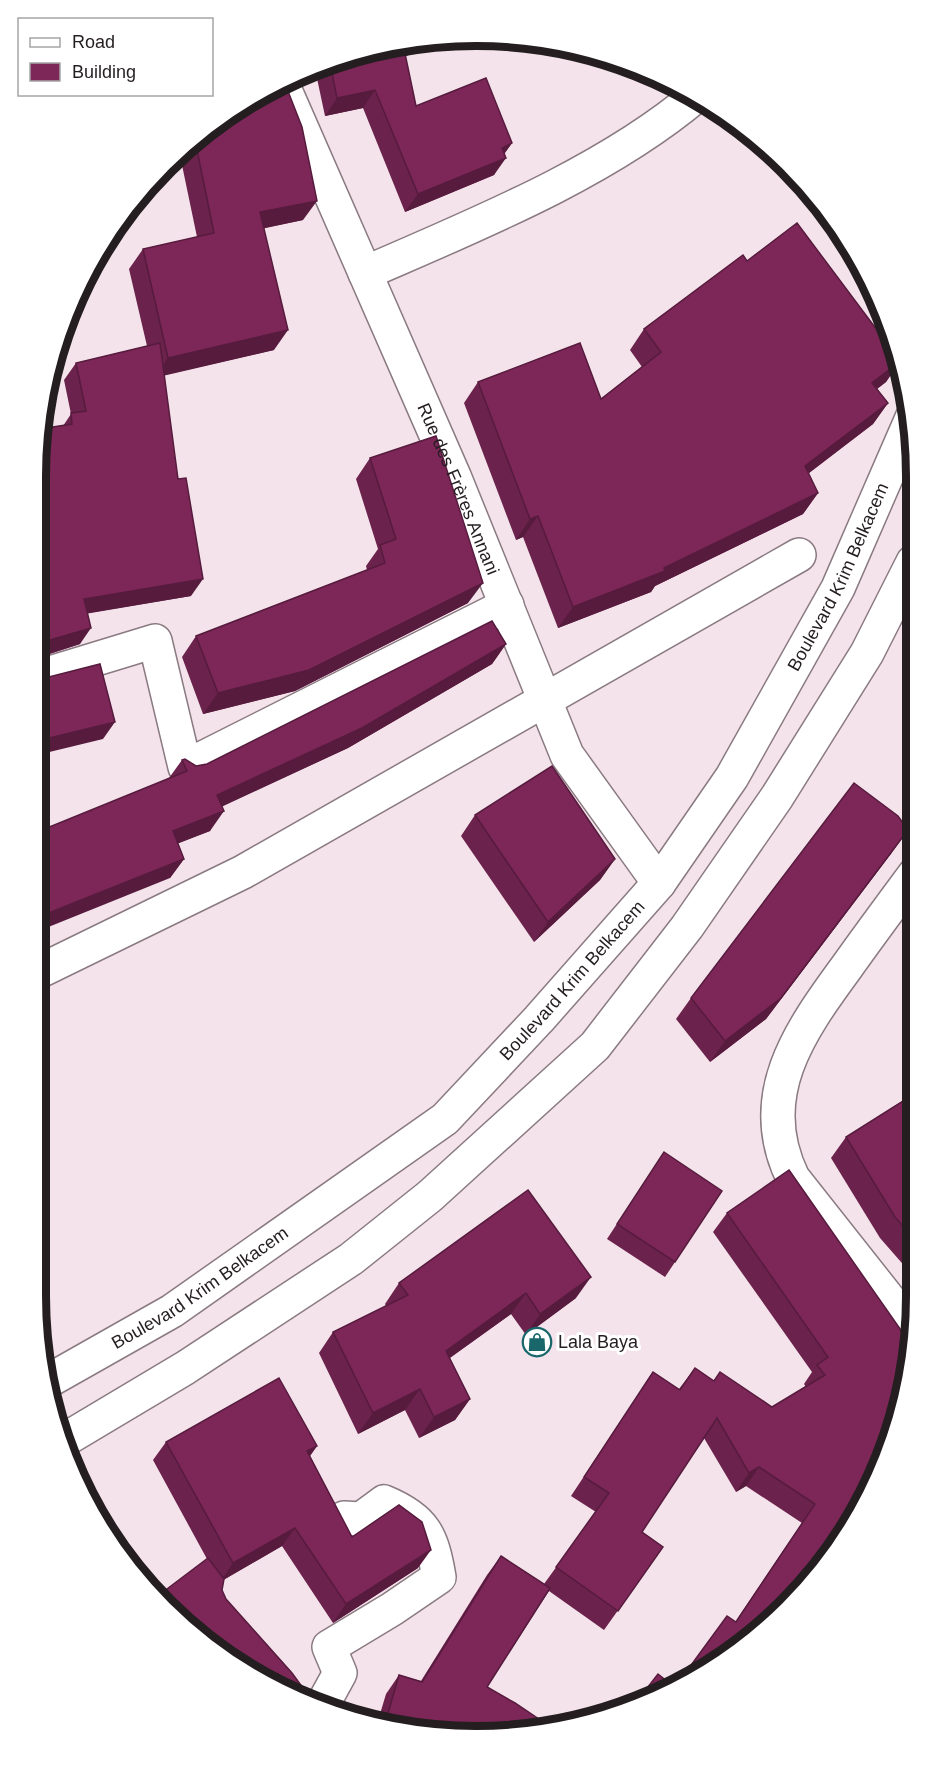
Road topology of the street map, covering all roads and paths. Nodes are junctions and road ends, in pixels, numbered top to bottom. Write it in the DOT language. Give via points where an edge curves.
graph roads {
  1 [pos="285,91"];
  2 [pos="688,103"];
  3 [pos="365,273"];
  4 [pos="904,437"];
  5 [pos="799,555"];
  6 [pos="906,576"];
  7 [pos="507,605"];
  8 [pos="46,674"];
  9 [pos="544,701"];
  10 [pos="659,883"];
  11 [pos="906,886"];
  12 [pos="46,967"];
  13 [pos="172,1311"];
  14 [pos="905,1320"];
  15 [pos="185,1368"];
  16 [pos="54,1378"];
  17 [pos="57,1392"];
  18 [pos="66,1424"];
  19 [pos="70,1437"];
  20 [pos="345,1518"];
  21 [pos="313,1694"];
  1 -- 3 [label="main road, Rue des Frères Annani"];
  2 -- 3 [label="main road" via="668,120 581,171"];
  3 -- 7 [label="main road, Rue des Frères Annani"];
  4 -- 10 [label="main road, Boulevard Krim Belkacem" via="838,588 732,777"];
  5 -- 9 [label="main road"];
  6 -- 15 [label="main road" via="867,653 777,797 687,927 595,1046 430,1196 351,1259"];
  7 -- 8 [label="main road" via="185,767 155,641"];
  7 -- 9 [label="main road, Rue des Frères Annani"];
  9 -- 10 [label="main road, Rue des Frères Annani" via="567,754"];
  9 -- 12 [label="main road" via="243,872"];
  10 -- 13 [label="main road, Boulevard Krim Belkacem" via="445,1119"];
  11 -- 14 [label="main road" via="801,1030 778,1092 777,1121 782,1156 792,1178"];
  13 -- 16 [label="main road, Boulevard Krim Belkacem"];
  13 -- 17 [label="main road"];
  15 -- 18 [label="main road"];
  15 -- 19 [label="main road"];
  20 -- 21 [label="main road" via="361,1519 384,1502 406,1511 433,1541 439,1577 329,1647 340,1673"];
}
